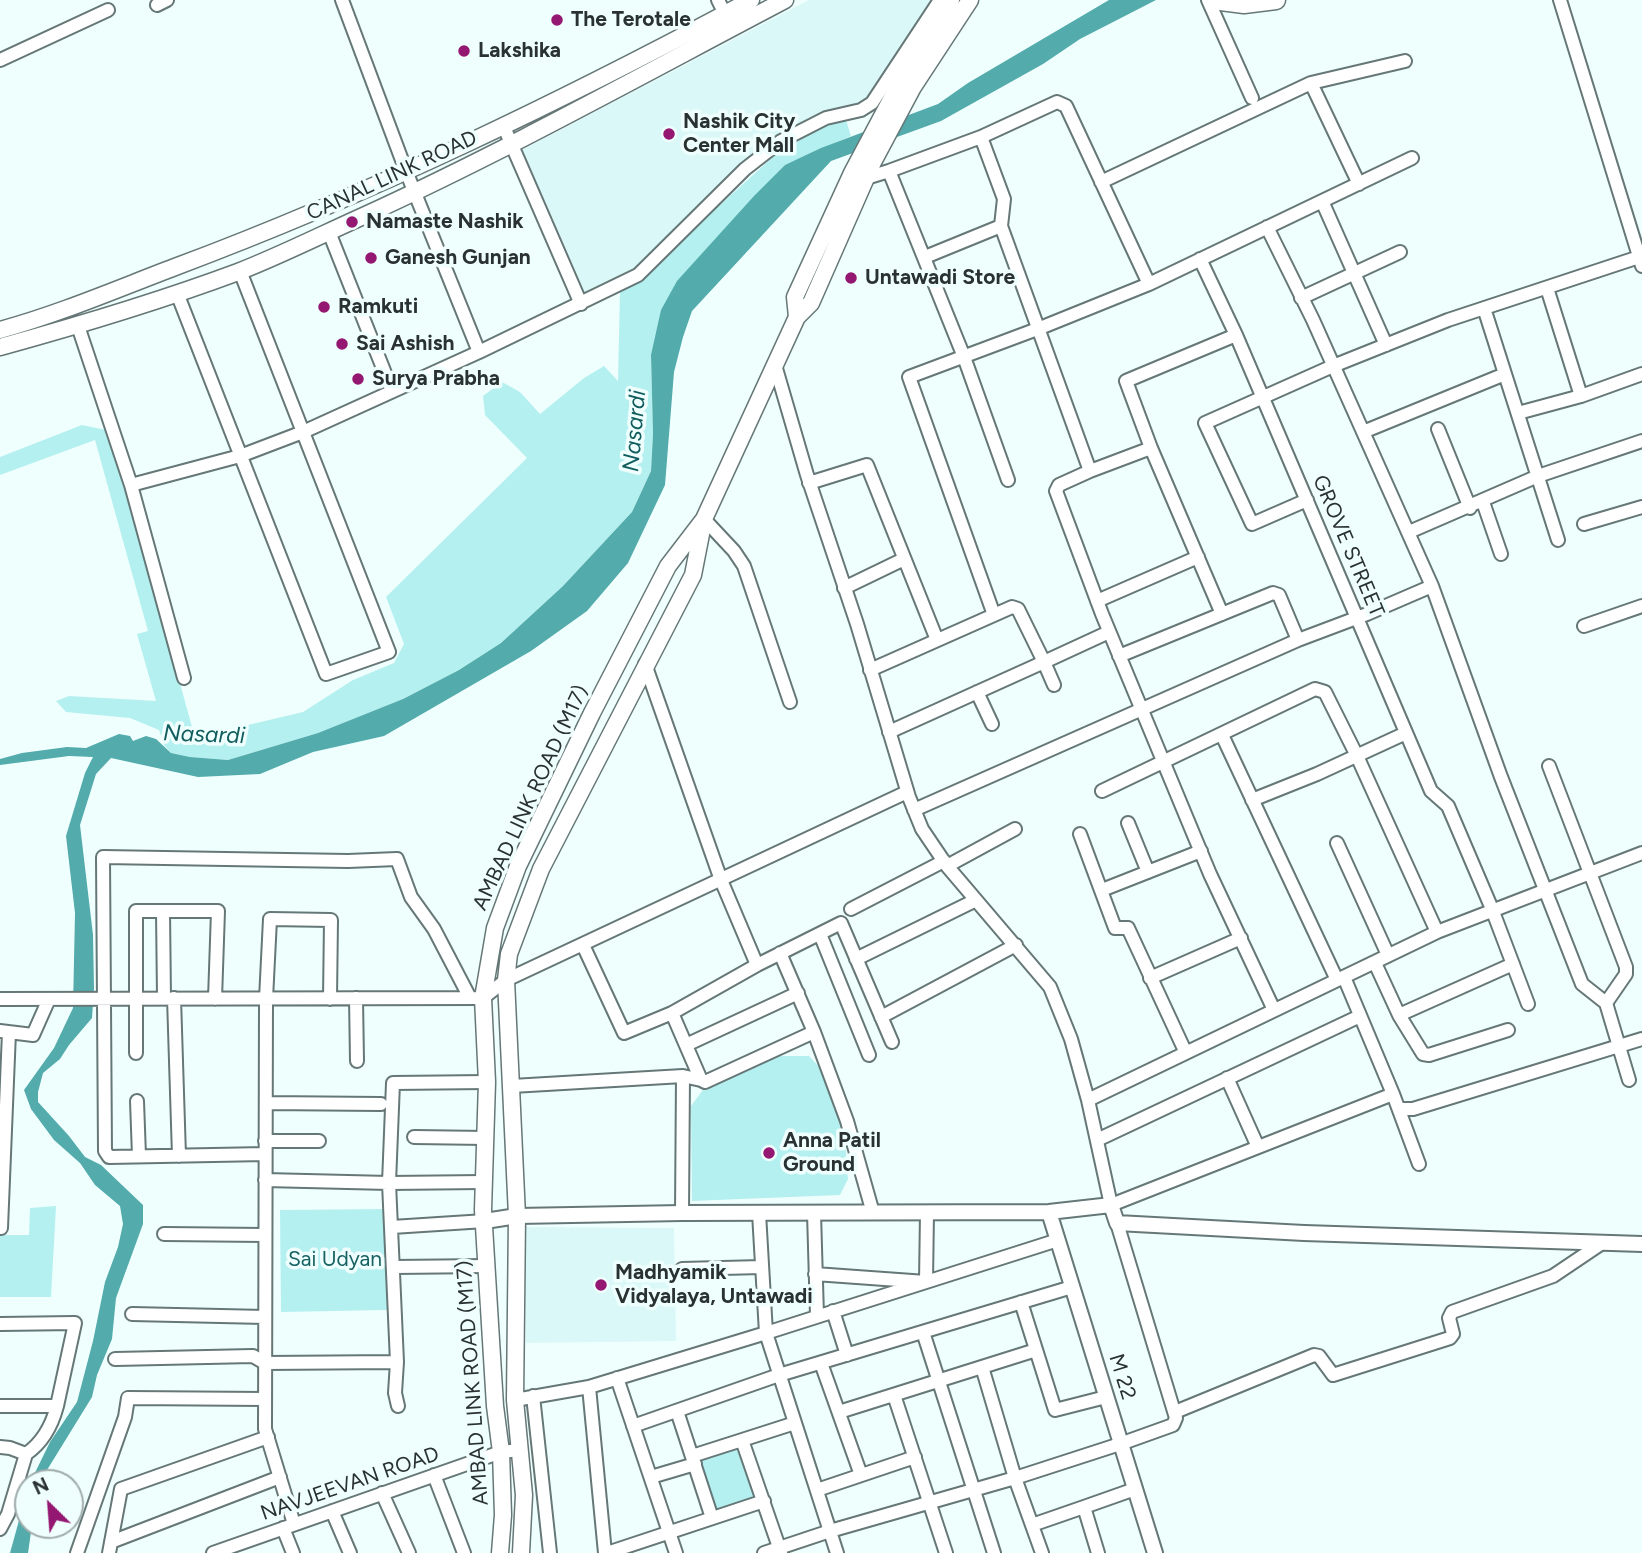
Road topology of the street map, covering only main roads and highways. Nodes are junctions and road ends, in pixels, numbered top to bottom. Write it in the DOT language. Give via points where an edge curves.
graph roads {
  1 [pos="751,0"];
  2 [pos="785,0"];
  3 [pos="970,0"];
  4 [pos="1213,0"];
  5 [pos="1276,0"];
  6 [pos="945,2"];
  7 [pos="722,7"];
  8 [pos="859,175"];
  9 [pos="0,330"];
  10 [pos="0,347"];
  11 [pos="704,519"];
  12 [pos="500,1553"];
  13 [pos="520,1553"];
  1 -- 7 [label="main road, CANAL LINK ROAD"];
  2 -- 10 [label="main road, CANAL LINK ROAD" via="512,144 329,232 240,271 78,326"];
  3 -- 8 [label="main road, AMBAD LINK ROAD (M17)" via="913,88 873,163"];
  4 -- 5 [label="main road" via="1244,4"];
  6 -- 8 [label="main road" via="894,94"];
  7 -- 9 [label="main road, CANAL LINK ROAD" via="504,127 226,248"];
  8 -- 11 [label="main road, AMBAD LINK ROAD (M17)" via="795,297 797,317"];
  11 -- 12 [label="main road, AMBAD LINK ROAD (M17)" via="668,566 518,866 495,928 477,998 487,1082 483,1182 501,1452"];
  11 -- 13 [label="main road" via="693,575 541,869 509,954 506,980 517,1216 515,1400 524,1494"];
}
